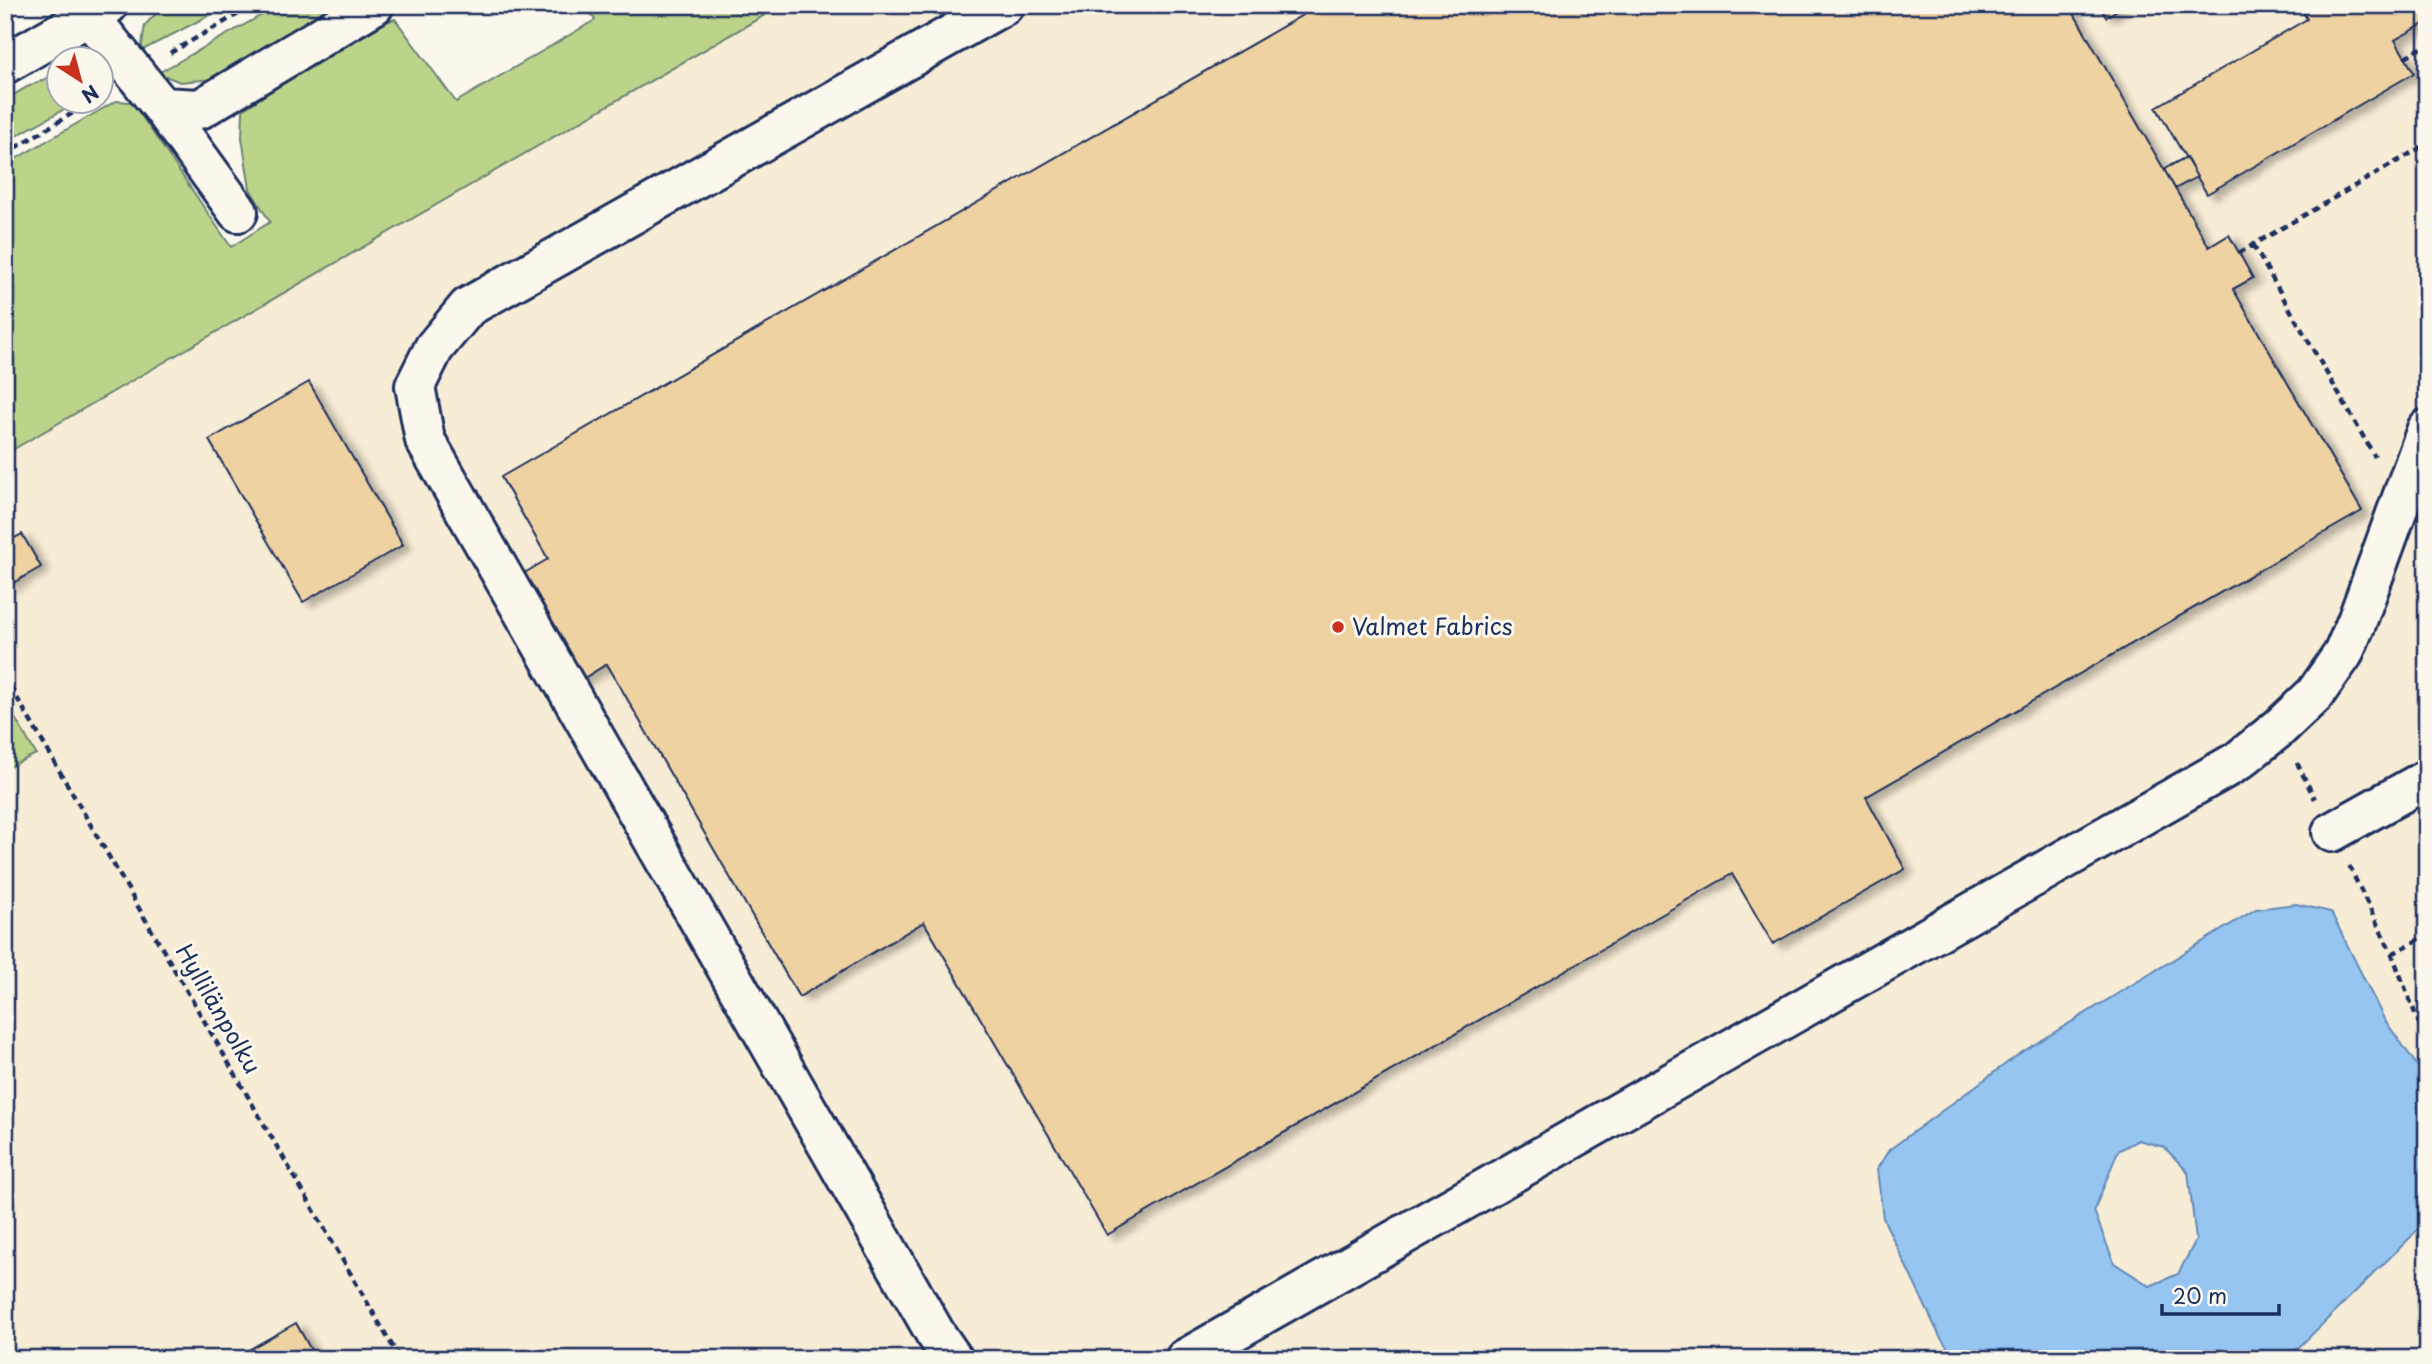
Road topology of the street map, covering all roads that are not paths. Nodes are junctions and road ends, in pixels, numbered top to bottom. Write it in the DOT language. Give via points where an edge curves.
graph roads {
  1 [pos="374,5"];
  2 [pos="1004,5"];
  3 [pos="98,11"];
  4 [pos="5,64"];
  5 [pos="162,107"];
  6 [pos="237,212"];
  7 [pos="2427,429"];
  8 [pos="2427,779"];
  9 [pos="2332,832"];
  10 [pos="953,1359"];
  11 [pos="1185,1359"];
  1 -- 5 [label="main road" via="200,109"];
  2 -- 10 [label="main road" via="468,307 434,348 415,386 425,440"];
  3 -- 4 [label="main road"];
  3 -- 5 [label="main road" via="135,73"];
  5 -- 6 [label="main road"];
  7 -- 11 [label="main road" via="2343,654 2315,694 2238,761"];
  8 -- 9 [label="main road"];
}
